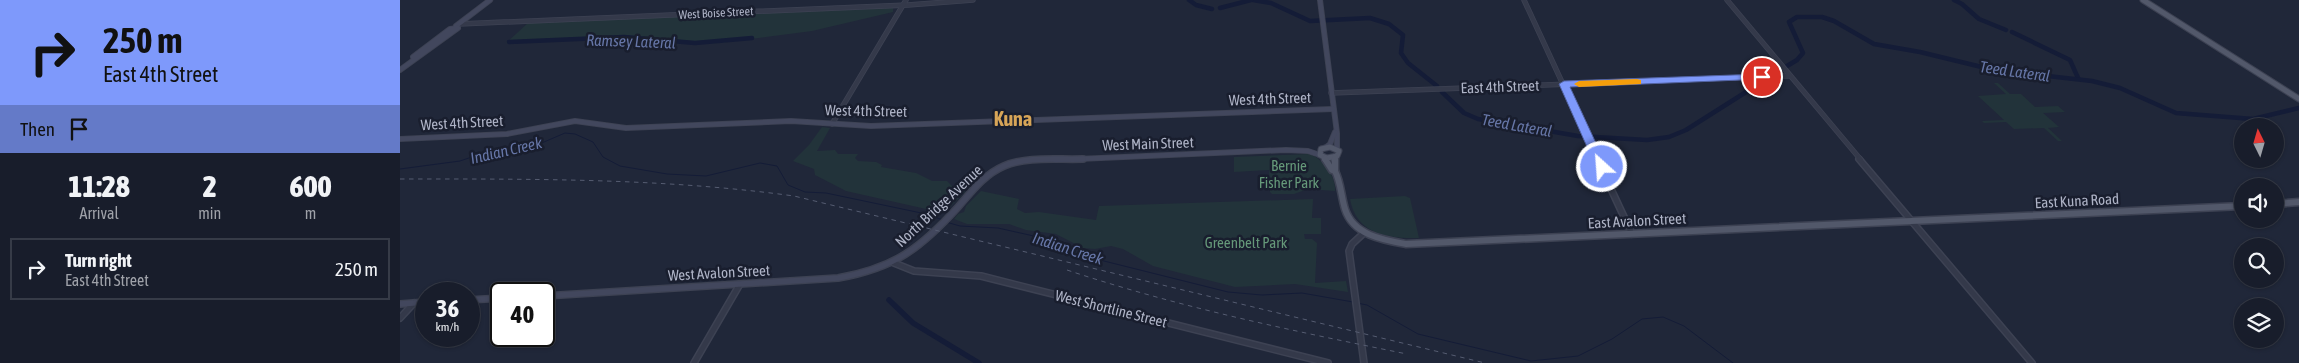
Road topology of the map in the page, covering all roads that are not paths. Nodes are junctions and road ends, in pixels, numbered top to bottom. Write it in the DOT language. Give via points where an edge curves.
graph roads {
  1 [pos="490,0"];
  2 [pos="906,0"];
  3 [pos="973,0"];
  4 [pos="1320,0"];
  5 [pos="1524,0"];
  6 [pos="1727,0"];
  7 [pos="2143,0"];
  8 [pos="903,6"];
  9 [pos="458,25"];
  10 [pos="400,70"];
  11 [pos="1786,74"];
  12 [pos="1564,84"];
  13 [pos="1331,93"];
  14 [pos="2299,99"];
  15 [pos="1333,109"];
  16 [pos="832,124"];
  17 [pos="1335,132"];
  18 [pos="400,139"];
  19 [pos="1324,148"];
  20 [pos="1336,149"];
  21 [pos="1296,151"];
  22 [pos="1322,156"];
  23 [pos="1335,157"];
  24 [pos="1002,167"];
  25 [pos="1335,171"];
  26 [pos="2299,202"];
  27 [pos="2284,203"];
  28 [pos="2234,206"];
  29 [pos="1913,221"];
  30 [pos="1365,232"];
  31 [pos="1632,234"];
  32 [pos="894,263"];
  33 [pos="740,284"];
  34 [pos="555,295"];
  35 [pos="414,303"];
  36 [pos="400,304"];
  37 [pos="400,318"];
  38 [pos="694,363"];
  39 [pos="1328,363"];
  40 [pos="1364,363"];
  41 [pos="2032,363"];
  1 -- 9 [label="main road"];
  2 -- 8 [label="street"];
  3 -- 8 [label="street, West Boise Street"];
  4 -- 13 [label="main road"];
  5 -- 12 [label="street"];
  6 -- 11 [label="street"];
  7 -- 14 [label="main road"];
  8 -- 9 [label="street, West Boise Street"];
  8 -- 16 [label="street"];
  9 -- 10 [label="main road"];
  11 -- 12 [label="street, East 4th Street"];
  11 -- 29 [label="street"];
  12 -- 13 [label="street, East 4th Street"];
  12 -- 31 [label="street"];
  13 -- 15 [label="main road"];
  15 -- 16 [label="main road, West 4th Street" via="871,126"];
  15 -- 17 [label="main road"];
  16 -- 18 [label="main road, West 4th Street" via="781,121 626,128 575,121 507,134"];
  17 -- 19 [label="main road" via="1330,144"];
  17 -- 20 [label="main road"];
  19 -- 20 [label="main road"];
  19 -- 21 [label="main road, West Main Street"];
  19 -- 22 [label="main road" via="1319,152"];
  20 -- 23 [label="main road" via="1339,154"];
  21 -- 22 [label="main road, West Main Street"];
  21 -- 24 [label="main road, West Main Street" via="1037,160 1014,162"];
  22 -- 23 [label="main road"];
  22 -- 25 [label="main road"];
  23 -- 25 [label="main road"];
  24 -- 32 [label="main road, North Bridge Avenue" via="987,176 911,253"];
  25 -- 30 [label="main road" via="1349,217"];
  26 -- 27 [label="main road"];
  28 -- 29 [label="main road, East Kuna Road"];
  29 -- 31 [label="main road, East Avalon Street"];
  29 -- 41 [label="street"];
  30 -- 31 [label="main road, East Avalon Street" via="1406,244"];
  30 -- 40 [label="street" via="1349,251"];
  32 -- 33 [label="main road, West Avalon Street" via="854,276"];
  32 -- 39 [label="street, West Shortline Street" via="916,272 981,276"];
  33 -- 34 [label="main road, West Avalon Street"];
  33 -- 38 [label="street"];
  35 -- 36 [label="main road"];
  35 -- 37 [label="street"];
}
